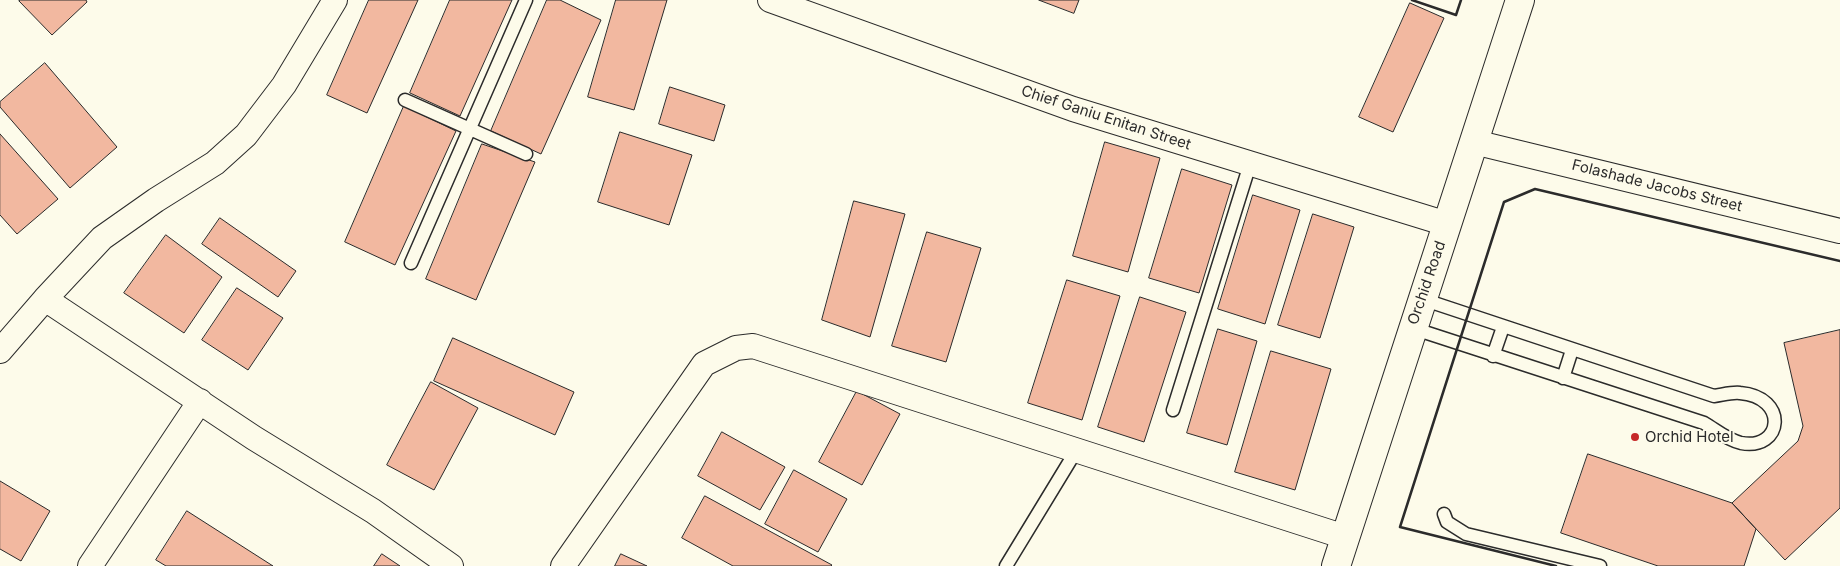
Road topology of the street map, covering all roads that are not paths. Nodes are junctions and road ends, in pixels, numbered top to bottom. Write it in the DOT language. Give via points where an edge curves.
graph roads {
  1 [pos="335,0"];
  2 [pos="526,0"];
  3 [pos="770,0"];
  4 [pos="1520,0"];
  5 [pos="404,100"];
  6 [pos="470,129"];
  7 [pos="1474,142"];
  8 [pos="526,154"];
  9 [pos="1250,164"];
  10 [pos="1447,224"];
  11 [pos="1840,231"];
  12 [pos="410,263"];
  13 [pos="45,299"];
  14 [pos="1422,299"];
  15 [pos="1504,327"];
  16 [pos="1412,328"];
  17 [pos="1572,350"];
  18 [pos="0,351"];
  19 [pos="1493,356"];
  20 [pos="1564,378"];
  21 [pos="200,401"];
  22 [pos="1173,410"];
  23 [pos="1076,451"];
  24 [pos="1444,514"];
  25 [pos="1345,537"];
  26 [pos="90,566"];
  27 [pos="451,566"];
  28 [pos="563,566"];
  29 [pos="1006,566"];
  30 [pos="1336,566"];
  31 [pos="1600,566"];
  1 -- 13 [label="street" via="284,85 246,136 215,163 102,238"];
  2 -- 6 [label="lane"];
  3 -- 9 [label="street, Chief Ganiu Enitan Street" via="1073,109"];
  4 -- 7 [label="main road, Orchid Road"];
  5 -- 6 [label="lane"];
  6 -- 8 [label="lane"];
  6 -- 12 [label="lane"];
  7 -- 10 [label="main road, Orchid Road"];
  7 -- 11 [label="street, Folashade Jacobs Street"];
  9 -- 10 [label="street, Chief Ganiu Enitan Street"];
  9 -- 22 [label="lane"];
  10 -- 14 [label="main road, Orchid Road"];
  13 -- 18 [label="street"];
  13 -- 21 [label="street"];
  14 -- 15 [label="lane"];
  14 -- 16 [label="main road, Orchid Road"];
  15 -- 17 [label="lane"];
  15 -- 19 [label="lane"];
  16 -- 19 [label="lane"];
  16 -- 25 [label="main road, Orchid Road"];
  17 -- 20 [label="lane"];
  17 -- 20 [label="lane" via="1714,396 1740,392 1751,395 1772,407 1774,426 1769,438 1752,443 1741,442 1704,423"];
  19 -- 20 [label="lane"];
  21 -- 26 [label="street"];
  21 -- 27 [label="street" via="373,511"];
  23 -- 25 [label="street"];
  23 -- 28 [label="street" via="753,346 736,348 704,364"];
  23 -- 29 [label="lane"];
  24 -- 31 [label="lane" via="1447,522 1466,534"];
  25 -- 30 [label="main road, Orchid Road"];
}
